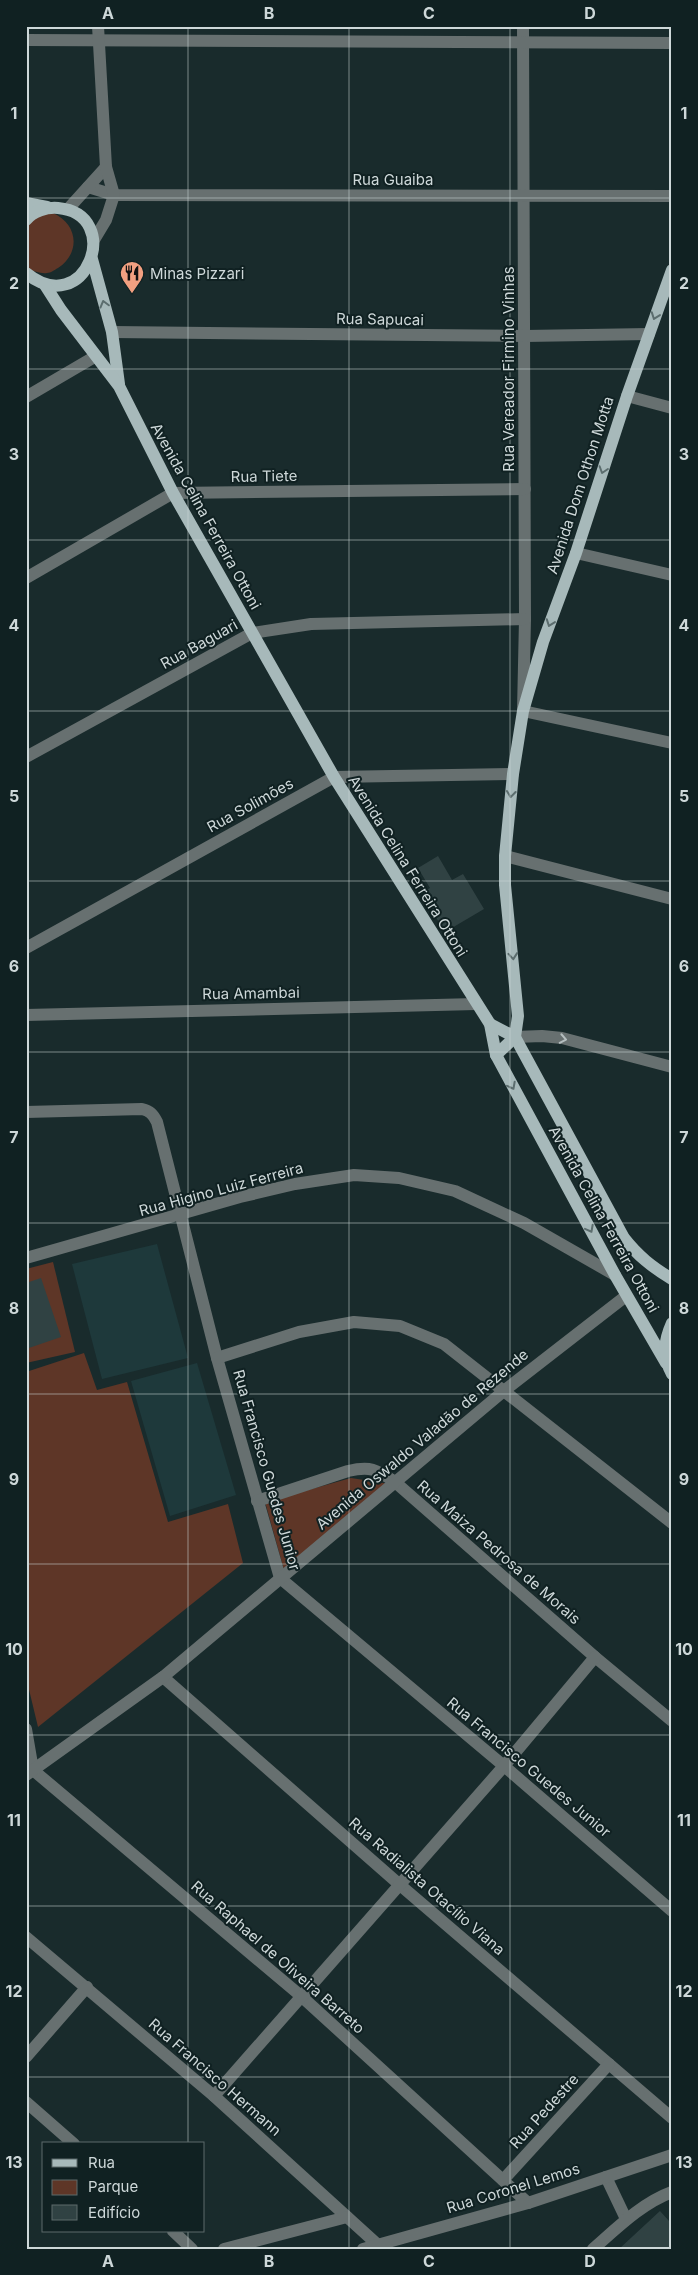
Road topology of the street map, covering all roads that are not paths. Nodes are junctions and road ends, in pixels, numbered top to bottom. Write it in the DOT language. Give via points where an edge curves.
graph roads {
  1 [pos="98,26"];
  2 [pos="523,26"];
  3 [pos="26,40"];
  4 [pos="98,40"];
  5 [pos="523,42"];
  6 [pos="672,43"];
  7 [pos="106,167"];
  8 [pos="88,187"];
  9 [pos="114,195"];
  10 [pos="524,195"];
  11 [pos="672,196"];
  12 [pos="26,203"];
  13 [pos="47,207"];
  14 [pos="68,209"];
  15 [pos="26,220"];
  16 [pos="94,240"];
  17 [pos="92,259"];
  18 [pos="672,270"];
  19 [pos="26,273"];
  20 [pos="45,285"];
  21 [pos="112,332"];
  22 [pos="648,334"];
  23 [pos="524,336"];
  24 [pos="96,356"];
  25 [pos="119,386"];
  26 [pos="26,396"];
  27 [pos="627,396"];
  28 [pos="672,408"];
  29 [pos="525,489"];
  30 [pos="172,493"];
  31 [pos="576,553"];
  32 [pos="672,575"];
  33 [pos="26,578"];
  34 [pos="525,619"];
  35 [pos="252,633"];
  36 [pos="523,711"];
  37 [pos="672,743"];
  38 [pos="26,758"];
  39 [pos="513,774"];
  40 [pos="334,777"];
  41 [pos="505,856"];
  42 [pos="672,900"];
  43 [pos="26,948"];
  44 [pos="476,1004"];
  45 [pos="26,1015"];
  46 [pos="490,1024"];
  47 [pos="515,1037"];
  48 [pos="496,1055"];
  49 [pos="672,1067"];
  50 [pos="26,1112"];
  51 [pos="180,1215"];
  52 [pos="26,1258"];
  53 [pos="615,1275"];
  54 [pos="672,1278"];
  55 [pos="626,1296"];
  56 [pos="672,1323"];
  57 [pos="218,1358"];
  58 [pos="669,1368"];
  59 [pos="505,1390"];
  60 [pos="395,1482"];
  61 [pos="257,1501"];
  62 [pos="672,1523"];
  63 [pos="280,1578"];
  64 [pos="594,1657"];
  65 [pos="162,1677"];
  66 [pos="672,1721"];
  67 [pos="26,1728"];
  68 [pos="504,1766"];
  69 [pos="30,1772"];
  70 [pos="400,1885"];
  71 [pos="672,1911"];
  72 [pos="26,1937"];
  73 [pos="87,1988"];
  74 [pos="301,1996"];
  75 [pos="26,2057"];
  76 [pos="609,2064"];
  77 [pos="214,2096"];
  78 [pos="26,2102"];
  79 [pos="672,2118"];
  80 [pos="72,2142"];
  81 [pos="672,2155"];
  82 [pos="606,2177"];
  83 [pos="503,2180"];
  84 [pos="672,2192"];
  85 [pos="528,2202"];
  86 [pos="347,2217"];
  87 [pos="626,2219"];
  88 [pos="174,2232"];
  89 [pos="378,2245"];
  90 [pos="192,2249"];
  91 [pos="224,2249"];
  92 [pos="363,2249"];
  93 [pos="593,2249"];
  1 -- 4 [label="street"];
  2 -- 5 [label="street, Rua Vereador Firmino Vinhas"];
  3 -- 4 [label="street"];
  4 -- 5 [label="street"];
  4 -- 7 [label="street"];
  5 -- 6 [label="street"];
  5 -- 10 [label="street, Rua Vereador Firmino Vinhas"];
  7 -- 8 [label="street"];
  7 -- 9 [label="street"];
  8 -- 9 [label="street, Rua Guaiba"];
  8 -- 14 [label="street"];
  9 -- 10 [label="street, Rua Guaiba"];
  9 -- 16 [label="street" via="106,220"];
  10 -- 11 [label="street, Rua Guaiba"];
  10 -- 23 [label="street, Rua Vereador Firmino Vinhas"];
  12 -- 13 [label="main road"];
  13 -- 14 [label="main road"];
  13 -- 15 [label="main road"];
  14 -- 16 [label="main road" via="85,221"];
  16 -- 17 [label="main road, Avenida Celina Ferreira Ottoni"];
  17 -- 20 [label="main road" via="82,276 64,285"];
  21 -- 17 [label="main road, Avenida Celina Ferreira Ottoni, one-way"];
  18 -- 22 [label="main road, Avenida Dom Othon Motta, one-way"];
  19 -- 20 [label="main road, Avenida Celina Ferreira Ottoni"];
  20 -- 24 [label="main road, Avenida Celina Ferreira Ottoni"];
  21 -- 23 [label="street, Rua Sapucai"];
  21 -- 25 [label="main road, Avenida Celina Ferreira Ottoni"];
  22 -- 23 [label="street, Rua Sapucai"];
  22 -- 27 [label="main road, Avenida Dom Othon Motta"];
  23 -- 29 [label="street, Rua Vereador Firmino Vinhas"];
  24 -- 25 [label="main road, Avenida Celina Ferreira Ottoni"];
  24 -- 26 [label="street"];
  25 -- 30 [label="main road, Avenida Celina Ferreira Ottoni"];
  27 -- 28 [label="street"];
  27 -- 31 [label="main road, Avenida Dom Othon Motta, one-way"];
  29 -- 30 [label="street, Rua Tiete"];
  29 -- 34 [label="street, Rua Vereador Firmino Vinhas"];
  30 -- 33 [label="street, Rua Tiete"];
  30 -- 35 [label="main road, Avenida Celina Ferreira Ottoni"];
  31 -- 32 [label="street"];
  31 -- 36 [label="main road, Avenida Dom Othon Motta, one-way"];
  34 -- 35 [label="street, Rua Baguari" via="310,624"];
  34 -- 36 [label="street, Rua Vereador Firmino Vinhas"];
  35 -- 38 [label="street, Rua Baguari"];
  35 -- 40 [label="main road, Avenida Celina Ferreira Ottoni"];
  36 -- 37 [label="street"];
  36 -- 39 [label="main road, Avenida Dom Othon Motta"];
  39 -- 40 [label="street, Rua Solimões"];
  39 -- 41 [label="main road, Avenida Dom Othon Motta, one-way"];
  40 -- 43 [label="street, Rua Solimões"];
  40 -- 44 [label="main road, Avenida Celina Ferreira Ottoni"];
  41 -- 42 [label="street"];
  41 -- 47 [label="main road, Avenida Dom Othon Motta, one-way" via="518,1016"];
  44 -- 45 [label="street, Rua Amambai"];
  44 -- 46 [label="main road, Avenida Celina Ferreira Ottoni"];
  46 -- 47 [label="main road"];
  46 -- 48 [label="main road, Avenida Celina Ferreira Ottoni"];
  47 -- 48 [label="main road"];
  47 -- 49 [label="street, one-way" via="562,1038"];
  47 -- 54 [label="main road" via="624,1238 650,1266"];
  48 -- 53 [label="main road, Avenida Celina Ferreira Ottoni, one-way"];
  50 -- 51 [label="street, Rua Francisco Guedes Junior" via="149,1111 157,1122"];
  51 -- 52 [label="street, Rua Higino Luiz Ferreira"];
  51 -- 53 [label="street, Rua Higino Luiz Ferreira" via="294,1184 354,1175 399,1178 455,1190 524,1222"];
  51 -- 57 [label="street, Rua Francisco Guedes Junior"];
  53 -- 55 [label="main road, Avenida Celina Ferreira Ottoni"];
  55 -- 58 [label="main road, Avenida Celina Ferreira Ottoni"];
  55 -- 59 [label="street, Avenida Oswaldo Valadão de Rezende"];
  56 -- 58 [label="main road" via="664,1342"];
  57 -- 59 [label="street" via="299,1332 354,1322 400,1326 444,1344"];
  57 -- 61 [label="street, Rua Francisco Guedes Junior"];
  59 -- 60 [label="street, Avenida Oswaldo Valadão de Rezende"];
  59 -- 62 [label="street"];
  60 -- 61 [label="street, Rua Maiza Pedrosa de Morais" via="378,1470 363,1467"];
  60 -- 63 [label="street, Avenida Oswaldo Valadão de Rezende"];
  60 -- 64 [label="street, Rua Maiza Pedrosa de Morais"];
  61 -- 63 [label="street, Rua Francisco Guedes Junior"];
  63 -- 65 [label="street, Avenida Oswaldo Valadão de Rezende"];
  63 -- 68 [label="street, Rua Francisco Guedes Junior"];
  64 -- 66 [label="street, Rua Maiza Pedrosa de Morais"];
  64 -- 68 [label="street"];
  65 -- 69 [label="street, Avenida Oswaldo Valadão de Rezende"];
  65 -- 70 [label="street, Rua Radialista Otacílio Viana"];
  67 -- 69 [label="street"];
  68 -- 70 [label="street"];
  68 -- 71 [label="street, Rua Francisco Guedes Junior"];
  69 -- 74 [label="street, Rua Raphael de Oliveira Barreto"];
  70 -- 74 [label="street"];
  70 -- 76 [label="street, Rua Radialista Otacílio Viana"];
  72 -- 73 [label="street, Rua Francisco Hermann"];
  73 -- 75 [label="street"];
  73 -- 77 [label="street, Rua Francisco Hermann"];
  74 -- 77 [label="street"];
  74 -- 83 [label="street, Rua Raphael de Oliveira Barreto"];
  76 -- 79 [label="street, Rua Radialista Otacílio Viana"];
  76 -- 83 [label="street, Rua Pedestre"];
  77 -- 86 [label="street, Rua Francisco Hermann"];
  78 -- 80 [label="street"];
  81 -- 82 [label="street, Rua Coronel Lemos"];
  82 -- 85 [label="street, Rua Coronel Lemos"];
  82 -- 87 [label="street"];
  83 -- 85 [label="street, Rua Raphael de Oliveira Barreto"];
  84 -- 87 [label="street"];
  85 -- 89 [label="street, Rua Coronel Lemos"];
  86 -- 89 [label="street, Rua Francisco Hermann"];
  86 -- 91 [label="street"];
  87 -- 93 [label="street"];
  88 -- 90 [label="street"];
  89 -- 92 [label="street, Rua Coronel Lemos"];
}
